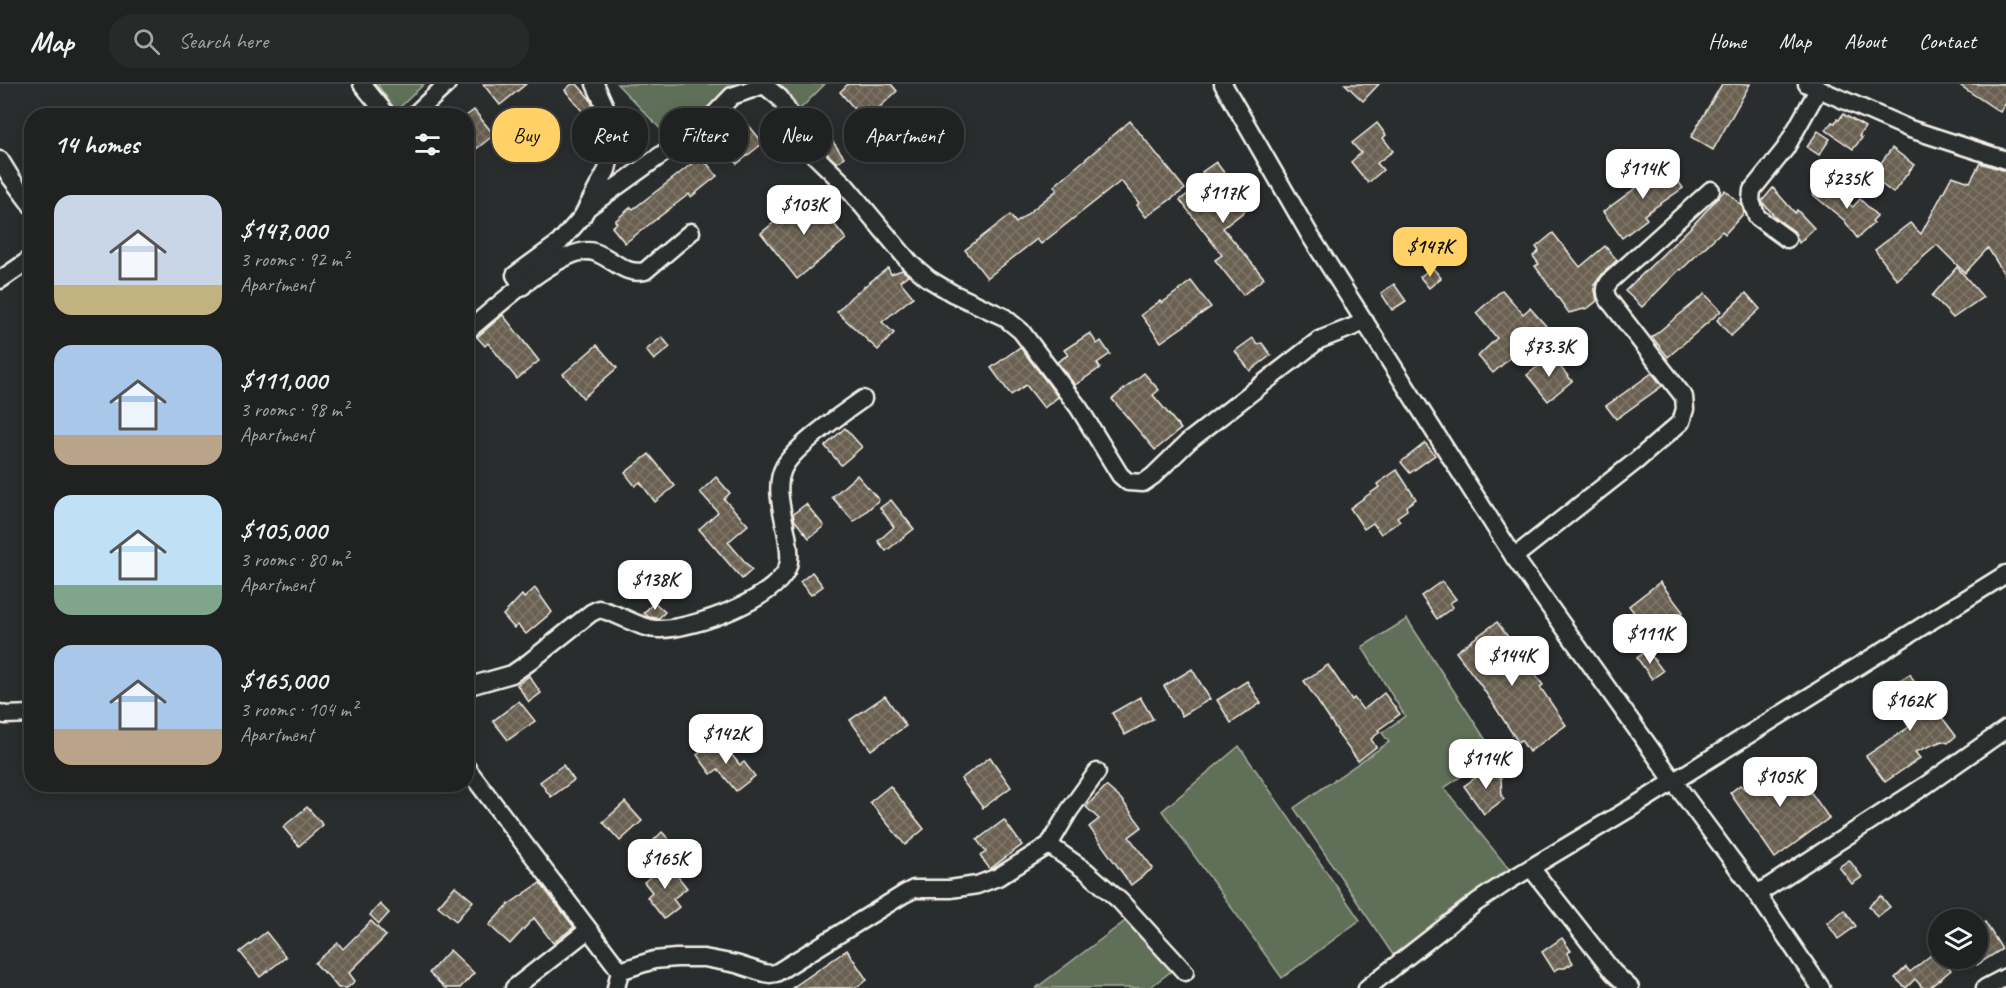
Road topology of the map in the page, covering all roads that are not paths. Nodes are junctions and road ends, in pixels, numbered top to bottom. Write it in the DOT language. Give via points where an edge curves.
graph roads {
  1 [pos="363,84"];
  2 [pos="447,84"];
  3 [pos="595,84"];
  4 [pos="1223,84"];
  5 [pos="1812,87"];
  6 [pos="382,108"];
  7 [pos="422,108"];
  8 [pos="0,160"];
  9 [pos="2006,160"];
  10 [pos="1711,190"];
  11 [pos="24,194"];
  12 [pos="587,208"];
  13 [pos="692,232"];
  14 [pos="1787,239"];
  15 [pos="24,264"];
  16 [pos="0,280"];
  17 [pos="524,286"];
  18 [pos="1365,322"];
  19 [pos="474,326"];
  20 [pos="863,399"];
  21 [pos="1514,557"];
  22 [pos="2006,574"];
  23 [pos="474,685"];
  24 [pos="0,713"];
  25 [pos="24,714"];
  26 [pos="2006,729"];
  27 [pos="1097,772"];
  28 [pos="474,777"];
  29 [pos="1673,781"];
  30 [pos="1049,845"];
  31 [pos="1531,868"];
  32 [pos="1757,894"];
  33 [pos="588,930"];
  34 [pos="620,971"];
  35 [pos="1185,972"];
  36 [pos="2006,977"];
  37 [pos="514,988"];
  38 [pos="616,988"];
  39 [pos="1367,988"];
  40 [pos="1629,988"];
  41 [pos="1821,988"];
  42 [pos="1985,988"];
  1 -- 6 [label="street"];
  2 -- 7 [label="street"];
  3 -- 12 [label="street" via="616,131 607,170"];
  4 -- 18 [label="street"];
  5 -- 9 [label="street" via="1910,129"];
  5 -- 14 [label="street" via="1785,149 1752,190 1757,217"];
  8 -- 11 [label="street"];
  10 -- 21 [label="street" via="1611,280 1605,291 1684,397 1682,422"];
  12 -- 17 [label="street" via="559,243 515,274"];
  12 -- 18 [label="street" via="707,122 732,96 764,85 780,98 801,142 845,185 911,264 952,293 1004,316 1021,332 1079,408 1128,482 1143,483 1153,476 1189,441 1319,340"];
  13 -- 17 [label="street" via="645,271 628,271 594,252 584,251 570,254"];
  15 -- 16 [label="street"];
  17 -- 19 [label="street"];
  18 -- 21 [label="street"];
  20 -- 23 [label="street" via="828,424 783,468 781,506 789,563 782,579 757,599 673,628 657,629 599,609 512,674"];
  21 -- 29 [label="street"];
  22 -- 29 [label="street"];
  24 -- 25 [label="street"];
  26 -- 32 [label="street"];
  27 -- 30 [label="street"];
  28 -- 33 [label="street"];
  29 -- 31 [label="street"];
  29 -- 32 [label="street"];
  30 -- 34 [label="street" via="998,878 977,885 914,889 770,974 704,958 654,960"];
  30 -- 35 [label="street" via="1120,901"];
  31 -- 39 [label="street" via="1477,902"];
  31 -- 40 [label="street"];
  32 -- 41 [label="street"];
  33 -- 34 [label="street"];
  33 -- 37 [label="street"];
  34 -- 38 [label="street"];
  36 -- 42 [label="street"];
}
